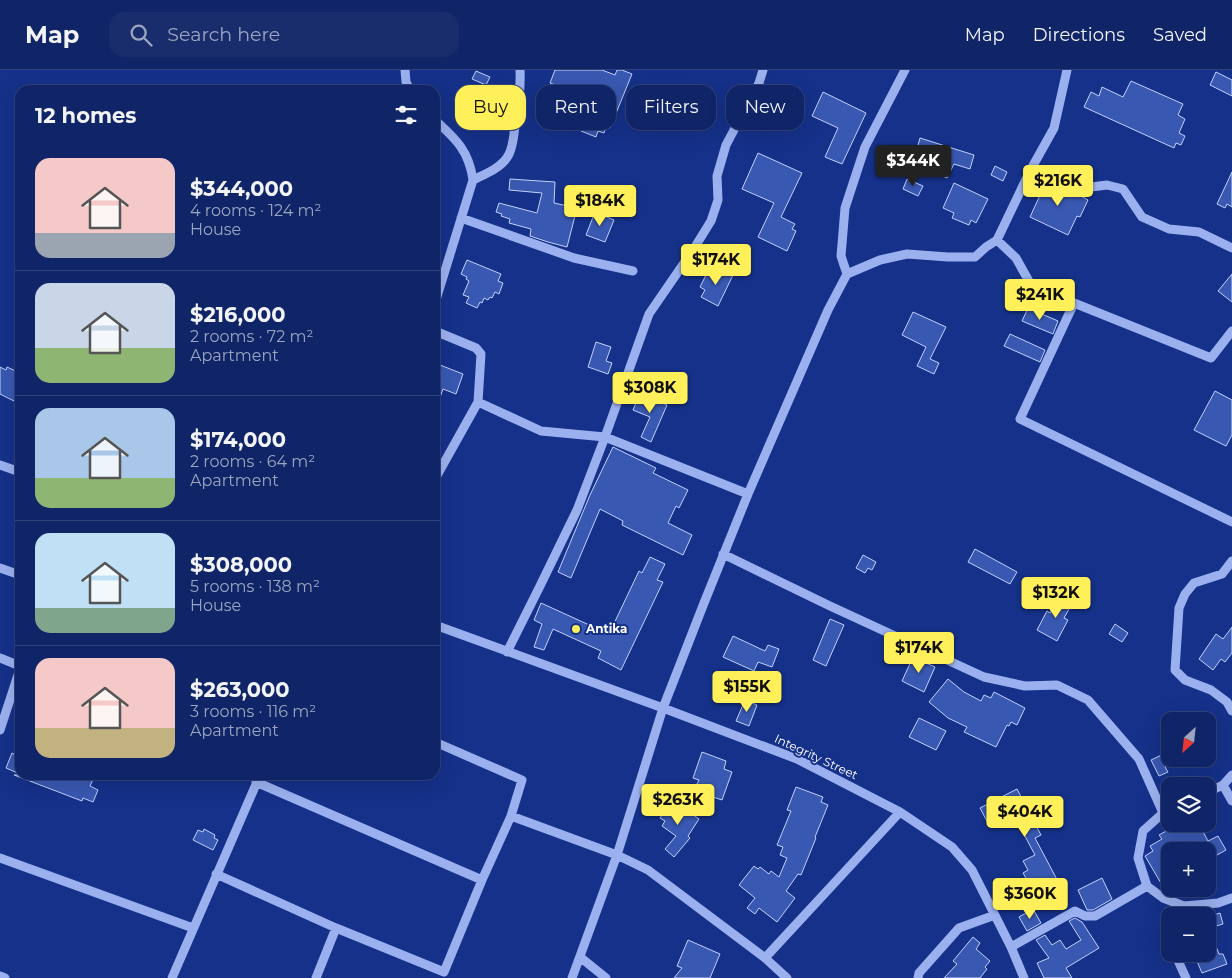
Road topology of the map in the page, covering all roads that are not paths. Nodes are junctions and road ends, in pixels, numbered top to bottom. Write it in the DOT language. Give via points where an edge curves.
graph roads {
  1 [pos="404,70"];
  2 [pos="520,70"];
  3 [pos="763,70"];
  4 [pos="905,70"];
  5 [pos="1067,70"];
  6 [pos="408,85"];
  7 [pos="440,125"];
  8 [pos="1030,171"];
  9 [pos="473,180"];
  10 [pos="461,218"];
  11 [pos="997,240"];
  12 [pos="1232,248"];
  13 [pos="633,271"];
  14 [pos="847,274"];
  15 [pos="440,287"];
  16 [pos="1074,303"];
  17 [pos="1232,331"];
  18 [pos="440,333"];
  19 [pos="478,402"];
  20 [pos="605,436"];
  21 [pos="0,465"];
  22 [pos="15,470"];
  23 [pos="440,470"];
  24 [pos="748,494"];
  25 [pos="1232,522"];
  26 [pos="723,554"];
  27 [pos="1232,561"];
  28 [pos="0,568"];
  29 [pos="15,573"];
  30 [pos="440,627"];
  31 [pos="507,652"];
  32 [pos="0,658"];
  33 [pos="15,665"];
  34 [pos="15,683"];
  35 [pos="664,708"];
  36 [pos="1232,711"];
  37 [pos="0,730"];
  38 [pos="440,744"];
  39 [pos="1232,775"];
  40 [pos="258,780"];
  41 [pos="260,780"];
  42 [pos="1223,785"];
  43 [pos="1216,788"];
  44 [pos="1161,801"];
  45 [pos="1232,801"];
  46 [pos="900,812"];
  47 [pos="1161,815"];
  48 [pos="510,816"];
  49 [pos="617,854"];
  50 [pos="0,858"];
  51 [pos="216,874"];
  52 [pos="482,880"];
  53 [pos="1147,886"];
  54 [pos="1232,898"];
  55 [pos="1184,906"];
  56 [pos="995,915"];
  57 [pos="193,928"];
  58 [pos="336,928"];
  59 [pos="1011,947"];
  60 [pos="580,957"];
  61 [pos="766,958"];
  62 [pos="1179,962"];
  63 [pos="443,975"];
  64 [pos="0,976"];
  65 [pos="5,978"];
  66 [pos="172,978"];
  67 [pos="316,978"];
  68 [pos="572,978"];
  69 [pos="606,978"];
  70 [pos="787,978"];
  71 [pos="918,978"];
  72 [pos="1024,978"];
  73 [pos="1186,978"];
  1 -- 6 [label="street"];
  2 -- 9 [label="street" via="521,85 509,155 502,164"];
  3 -- 20 [label="street" via="726,145 717,176 718,200 711,221 649,314"];
  4 -- 14 [label="street" via="865,147 845,208 841,256"];
  5 -- 8 [label="street" via="1054,128"];
  7 -- 9 [label="street" via="464,151"];
  8 -- 11 [label="street"];
  8 -- 12 [label="street" via="1043,172 1058,181 1082,188 1107,185 1122,189 1142,217 1169,229 1199,232"];
  9 -- 10 [label="street"];
  10 -- 13 [label="street" via="574,258"];
  10 -- 15 [label="street"];
  11 -- 14 [label="street" via="974,257 907,254 880,260"];
  11 -- 16 [label="street" via="1016,258 1036,294"];
  14 -- 24 [label="street" via="828,310"];
  16 -- 17 [label="street" via="1211,358"];
  16 -- 25 [label="street" via="1020,419"];
  18 -- 19 [label="street" via="476,348 481,354"];
  19 -- 20 [label="street" via="542,431"];
  19 -- 23 [label="street"];
  20 -- 24 [label="street"];
  20 -- 31 [label="street" via="577,510"];
  21 -- 22 [label="street"];
  24 -- 26 [label="street"];
  26 -- 35 [label="street"];
  26 -- 44 [label="street" via="984,677 1025,686 1057,685 1088,700 1139,759"];
  27 -- 36 [label="street" via="1222,574 1194,583 1186,594 1179,608 1175,670 1185,680 1211,690 1227,702"];
  28 -- 29 [label="street"];
  30 -- 31 [label="street, Integrity Street"];
  31 -- 35 [label="street, Integrity Street"];
  32 -- 33 [label="street"];
  34 -- 37 [label="street"];
  35 -- 46 [label="street, Integrity Street" via="797,759"];
  35 -- 49 [label="street"];
  38 -- 48 [label="street" via="522,780"];
  39 -- 42 [label="street"];
  40 -- 51 [label="street"];
  41 -- 52 [label="street"];
  42 -- 43 [label="street"];
  42 -- 45 [label="street"];
  46 -- 56 [label="street, Integrity Street" via="952,847 972,870"];
  46 -- 61 [label="street"];
  47 -- 53 [label="street" via="1142,831 1138,858"];
  48 -- 49 [label="street"];
  48 -- 52 [label="street"];
  49 -- 60 [label="street"];
  49 -- 61 [label="street" via="648,870"];
  50 -- 57 [label="street"];
  51 -- 57 [label="street"];
  51 -- 58 [label="street"];
  52 -- 63 [label="street"];
  53 -- 55 [label="street" via="1163,898"];
  53 -- 59 [label="street" via="1095,916 1085,916 1076,911"];
  54 -- 55 [label="street" via="1218,903"];
  56 -- 59 [label="street, Integrity Street"];
  56 -- 71 [label="street" via="959,928"];
  57 -- 66 [label="street"];
  58 -- 63 [label="street"];
  58 -- 67 [label="street"];
  59 -- 72 [label="street, Integrity Street"];
  60 -- 68 [label="street"];
  60 -- 69 [label="street"];
  61 -- 70 [label="street"];
  62 -- 73 [label="street"];
  64 -- 65 [label="street"];
}
